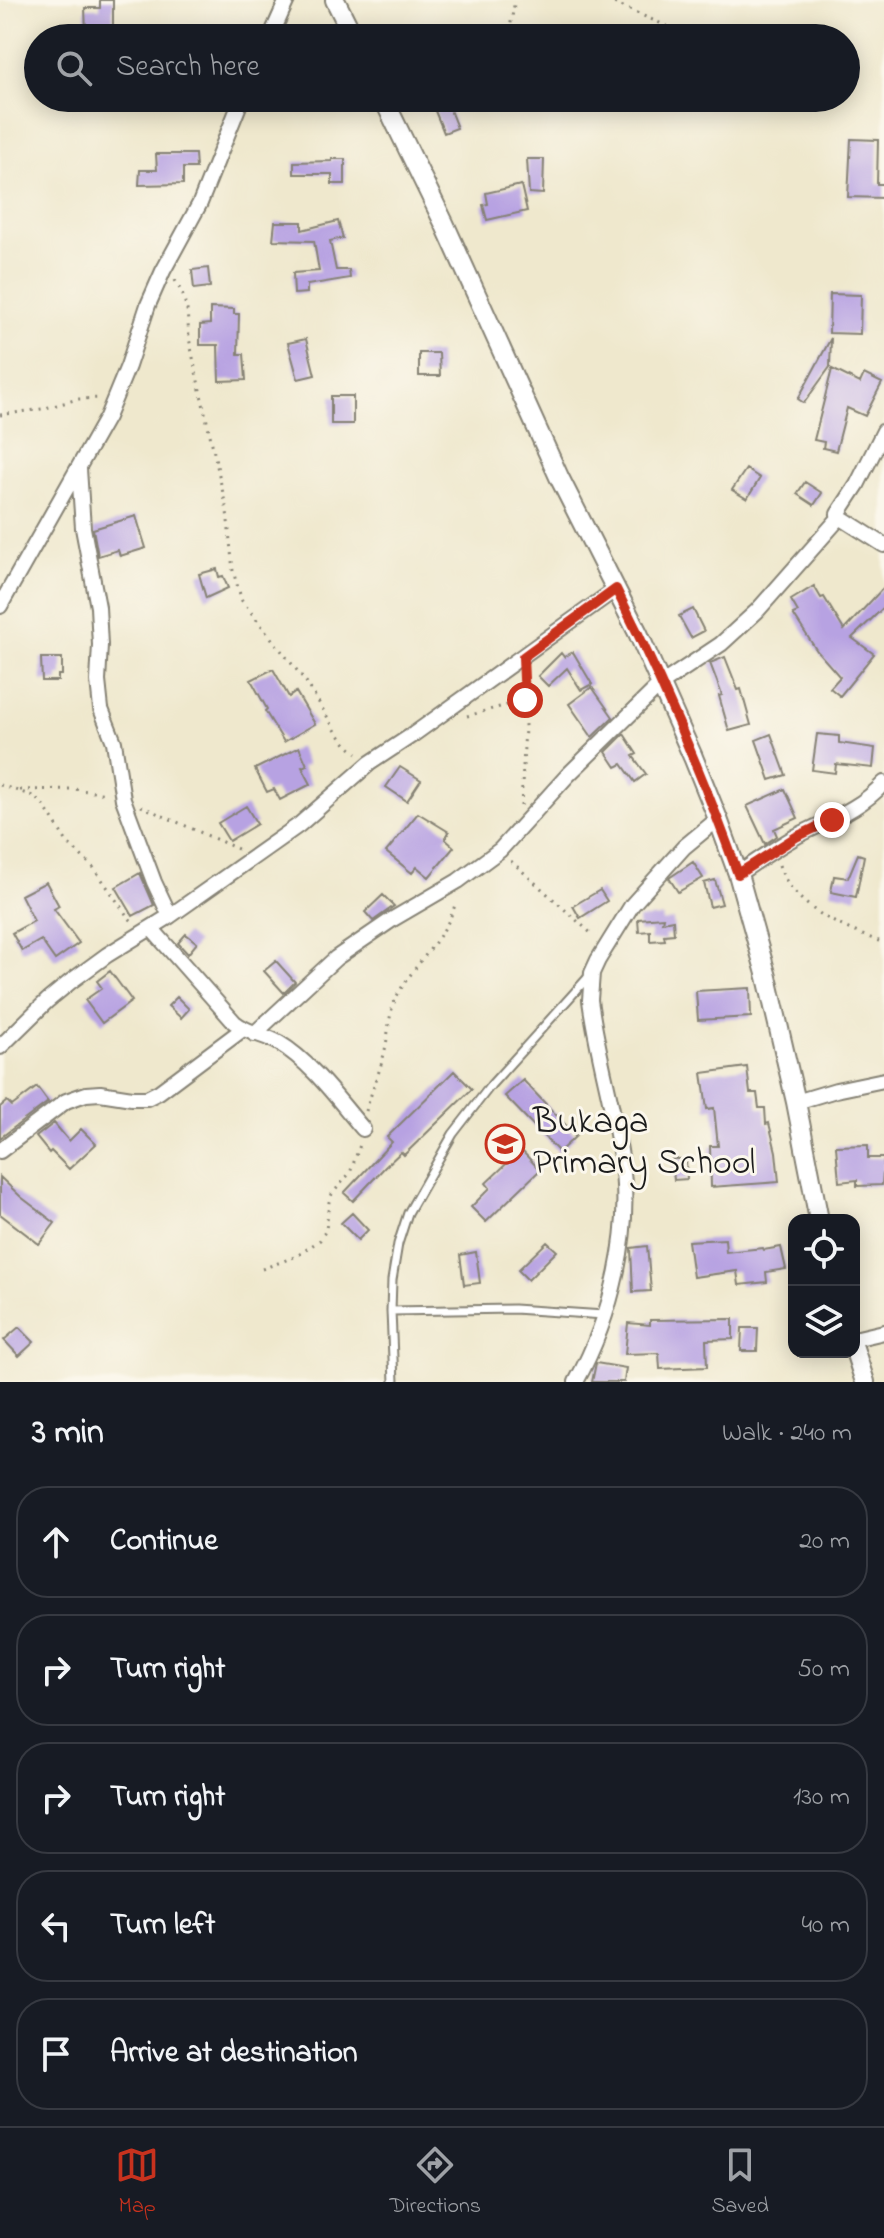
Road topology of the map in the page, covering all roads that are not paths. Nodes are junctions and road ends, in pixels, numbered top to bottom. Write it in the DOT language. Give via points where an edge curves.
graph roads {
  1 [pos="287,0"];
  2 [pos="335,0"];
  3 [pos="276,24"];
  4 [pos="347,24"];
  5 [pos="236,112"];
  6 [pos="390,112"];
  7 [pos="884,431"];
  8 [pos="79,468"];
  9 [pos="840,517"];
  10 [pos="884,545"];
  11 [pos="616,589"];
  12 [pos="0,606"];
  13 [pos="661,684"];
  14 [pos="884,783"];
  15 [pos="718,819"];
  16 [pos="738,874"];
  17 [pos="170,916"];
  18 [pos="151,928"];
  19 [pos="592,973"];
  20 [pos="248,1032"];
  21 [pos="0,1047"];
  22 [pos="884,1080"];
  23 [pos="796,1102"];
  24 [pos="363,1129"];
  25 [pos="0,1151"];
  26 [pos="818,1214"];
  27 [pos="391,1311"];
  28 [pos="605,1315"];
  29 [pos="884,1332"];
  30 [pos="860,1338"];
  31 [pos="857,1358"];
  32 [pos="394,1382"];
  33 [pos="576,1382"];
  34 [pos="865,1382"];
  1 -- 3 [label="street"];
  2 -- 4 [label="street"];
  5 -- 8 [label="street" via="200,203 148,305 116,397"];
  6 -- 11 [label="street"];
  7 -- 9 [label="street"];
  8 -- 12 [label="street"];
  8 -- 17 [label="street" via="83,528 99,615 101,709 114,742 123,799"];
  9 -- 10 [label="street"];
  9 -- 13 [label="street" via="757,611 721,644"];
  11 -- 13 [label="street"];
  11 -- 17 [label="street" via="370,763 299,825"];
  13 -- 15 [label="street"];
  13 -- 20 [label="street" via="500,850 336,958"];
  14 -- 16 [label="street" via="853,809"];
  15 -- 16 [label="street"];
  15 -- 19 [label="street" via="659,872 632,905"];
  16 -- 23 [label="street"];
  17 -- 18 [label="street"];
  18 -- 20 [label="street"];
  18 -- 21 [label="street" via="70,982"];
  19 -- 27 [label="lane" via="453,1134 408,1213 398,1244"];
  19 -- 28 [label="street" via="592,1020 623,1174 621,1242"];
  20 -- 24 [label="street" via="293,1054"];
  20 -- 25 [label="street" via="141,1099 100,1093 66,1101"];
  22 -- 23 [label="street"];
  23 -- 26 [label="street"];
  27 -- 28 [label="lane" via="514,1309"];
  27 -- 32 [label="lane"];
  28 -- 33 [label="street"];
  29 -- 30 [label="street"];
  31 -- 34 [label="street"];
}
